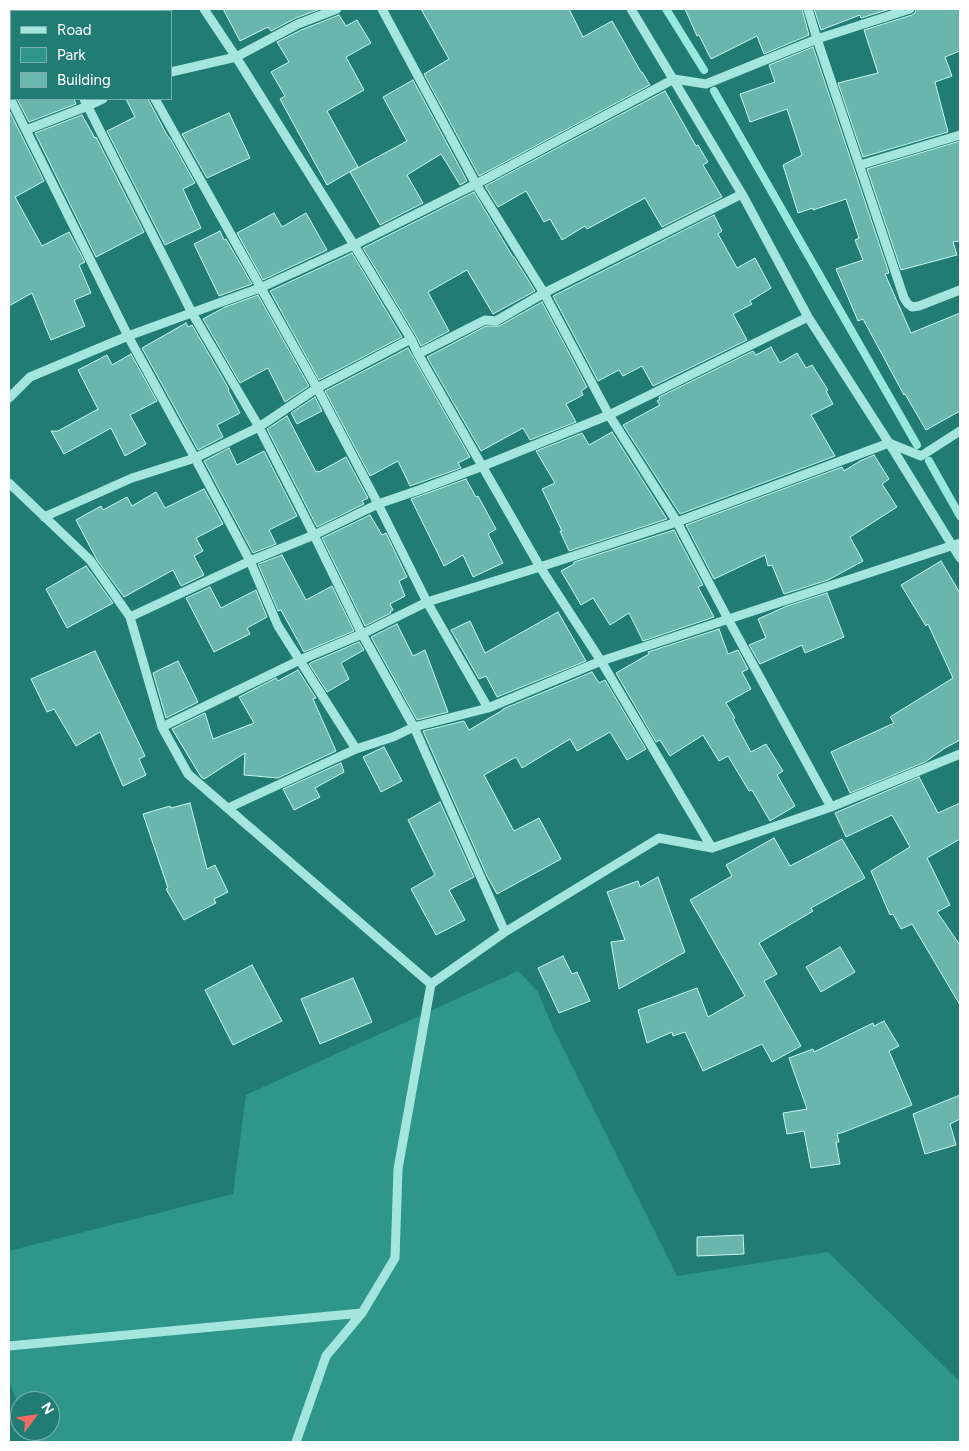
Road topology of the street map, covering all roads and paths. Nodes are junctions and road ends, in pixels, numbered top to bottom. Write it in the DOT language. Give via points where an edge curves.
graph roads {
  1 [pos="204,9"];
  2 [pos="337,9"];
  3 [pos="382,9"];
  4 [pos="631,9"];
  5 [pos="808,9"];
  6 [pos="910,9"];
  7 [pos="817,39"];
  8 [pos="236,56"];
  9 [pos="172,72"];
  10 [pos="674,79"];
  11 [pos="11,100"];
  12 [pos="156,100"];
  13 [pos="86,102"];
  14 [pos="26,130"];
  15 [pos="960,135"];
  16 [pos="860,165"];
  17 [pos="476,184"];
  18 [pos="742,194"];
  19 [pos="354,245"];
  20 [pos="260,288"];
  21 [pos="960,290"];
  22 [pos="544,293"];
  23 [pos="192,313"];
  24 [pos="808,317"];
  25 [pos="128,336"];
  26 [pos="411,339"];
  27 [pos="418,354"];
  28 [pos="316,388"];
  29 [pos="9,398"];
  30 [pos="609,415"];
  31 [pos="259,427"];
  32 [pos="960,431"];
  33 [pos="889,443"];
  34 [pos="195,458"];
  35 [pos="483,466"];
  36 [pos="9,483"];
  37 [pos="378,504"];
  38 [pos="44,517"];
  39 [pos="677,522"];
  40 [pos="314,535"];
  41 [pos="956,545"];
  42 [pos="960,558"];
  43 [pos="250,561"];
  44 [pos="540,567"];
  45 [pos="426,602"];
  46 [pos="130,617"];
  47 [pos="728,620"];
  48 [pos="362,634"];
  49 [pos="300,660"];
  50 [pos="601,661"];
  51 [pos="488,708"];
  52 [pos="414,727"];
  53 [pos="162,728"];
  54 [pos="356,748"];
  55 [pos="960,754"];
  56 [pos="831,807"];
  57 [pos="228,808"];
  58 [pos="712,848"];
  59 [pos="505,932"];
  60 [pos="431,984"];
  61 [pos="362,1313"];
  62 [pos="9,1346"];
  63 [pos="296,1442"];
  1 -- 8 [label="street"];
  2 -- 8 [label="street" via="298,24"];
  3 -- 17 [label="street"];
  4 -- 10 [label="street"];
  5 -- 7 [label="street"];
  6 -- 7 [label="street"];
  7 -- 10 [label="street" via="706,84"];
  7 -- 16 [label="street"];
  8 -- 9 [label="street"];
  8 -- 19 [label="street"];
  10 -- 17 [label="street"];
  10 -- 18 [label="street"];
  11 -- 14 [label="street"];
  12 -- 20 [label="street"];
  13 -- 14 [label="street"];
  13 -- 23 [label="street"];
  14 -- 25 [label="street"];
  15 -- 16 [label="street"];
  16 -- 21 [label="street" via="908,304 919,306"];
  17 -- 19 [label="street"];
  17 -- 22 [label="street"];
  18 -- 22 [label="street"];
  18 -- 24 [label="street"];
  19 -- 20 [label="street"];
  19 -- 26 [label="street"];
  20 -- 23 [label="street"];
  20 -- 28 [label="street"];
  22 -- 27 [label="street" via="496,321 485,320"];
  22 -- 30 [label="street"];
  23 -- 25 [label="street"];
  23 -- 31 [label="street"];
  24 -- 30 [label="street"];
  24 -- 33 [label="street"];
  25 -- 29 [label="street" via="30,378"];
  25 -- 34 [label="street"];
  26 -- 27 [label="street"];
  26 -- 28 [label="street"];
  27 -- 35 [label="street"];
  28 -- 31 [label="street"];
  28 -- 37 [label="street"];
  30 -- 35 [label="street"];
  30 -- 39 [label="street"];
  31 -- 34 [label="street"];
  31 -- 40 [label="street"];
  32 -- 33 [label="street" via="920,456"];
  33 -- 39 [label="street"];
  33 -- 41 [label="street"];
  34 -- 38 [label="street" via="132,478"];
  34 -- 43 [label="street"];
  35 -- 37 [label="street"];
  35 -- 44 [label="street"];
  36 -- 38 [label="street"];
  37 -- 40 [label="street"];
  37 -- 45 [label="street"];
  38 -- 46 [label="street" via="90,560"];
  39 -- 44 [label="street"];
  39 -- 47 [label="street"];
  40 -- 43 [label="street"];
  40 -- 48 [label="street"];
  41 -- 42 [label="street"];
  41 -- 47 [label="street"];
  43 -- 46 [label="street"];
  43 -- 49 [label="street" via="278,626"];
  44 -- 45 [label="street"];
  44 -- 50 [label="street"];
  45 -- 48 [label="street"];
  45 -- 51 [label="street"];
  46 -- 53 [label="street"];
  47 -- 50 [label="street"];
  47 -- 56 [label="street"];
  48 -- 49 [label="street"];
  48 -- 52 [label="street"];
  49 -- 53 [label="street"];
  49 -- 54 [label="street"];
  50 -- 51 [label="street"];
  50 -- 58 [label="street"];
  51 -- 52 [label="street"];
  52 -- 54 [label="street"];
  52 -- 59 [label="street"];
  53 -- 57 [label="street" via="188,774"];
  54 -- 57 [label="street"];
  55 -- 56 [label="street"];
  56 -- 58 [label="street"];
  57 -- 60 [label="street"];
  58 -- 59 [label="street" via="659,838"];
  59 -- 60 [label="street"];
  60 -- 61 [label="street" via="398,1169 395,1258"];
  61 -- 62 [label="street"];
  61 -- 63 [label="street" via="326,1356"];
}
